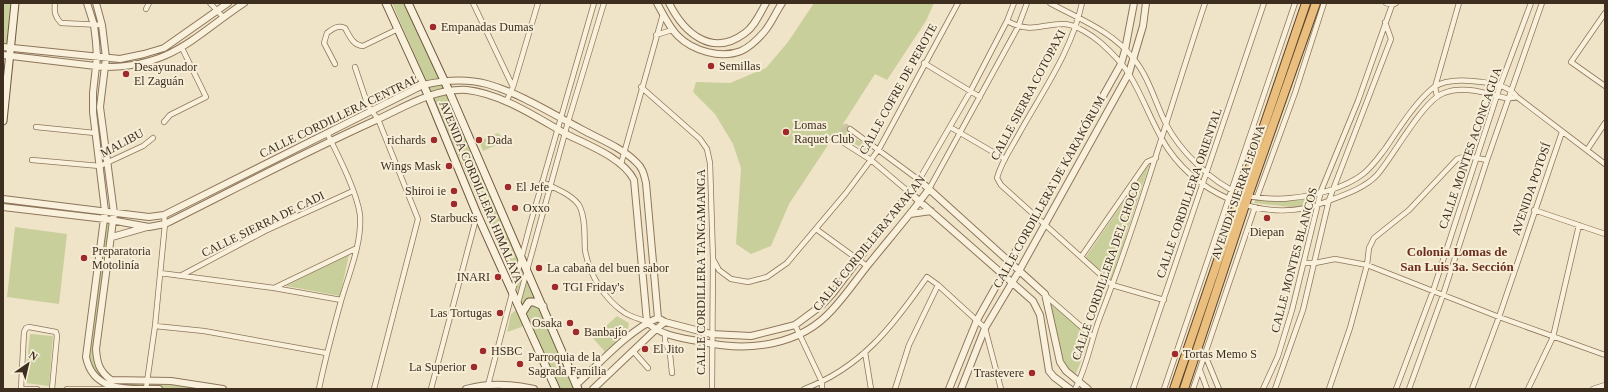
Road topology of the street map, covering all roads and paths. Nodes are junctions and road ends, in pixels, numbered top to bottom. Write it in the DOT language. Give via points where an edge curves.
graph roads {
  1 [pos="15,3"];
  2 [pos="55,3"];
  3 [pos="87,3"];
  4 [pos="96,3"];
  5 [pos="149,3"];
  6 [pos="210,3"];
  7 [pos="228,3"];
  8 [pos="244,3"];
  9 [pos="386,3"];
  10 [pos="408,3"];
  11 [pos="473,3"];
  12 [pos="538,3"];
  13 [pos="594,3"];
  14 [pos="604,3"];
  15 [pos="657,3"];
  16 [pos="669,3"];
  17 [pos="766,3"];
  18 [pos="782,3"];
  19 [pos="958,3"];
  20 [pos="1014,3"];
  21 [pos="1027,3"];
  22 [pos="1050,3"];
  23 [pos="1082,3"];
  24 [pos="1134,3"];
  25 [pos="1146,3"];
  26 [pos="1205,3"];
  27 [pos="1264,3"];
  28 [pos="1296,3"];
  29 [pos="1306,3"];
  30 [pos="1316,3"];
  31 [pos="1324,3"];
  32 [pos="1386,3"];
  33 [pos="1459,3"];
  34 [pos="1531,3"];
  35 [pos="1542,3"];
  36 [pos="1394,4"];
  37 [pos="146,9"];
  38 [pos="218,10"];
  39 [pos="1605,12"];
  40 [pos="663,14"];
  41 [pos="1527,16"];
  42 [pos="223,17"];
  43 [pos="1079,17"];
  44 [pos="1536,19"];
  45 [pos="1007,21"];
  46 [pos="1385,22"];
  47 [pos="94,24"];
  48 [pos="102,25"];
  49 [pos="1018,27"];
  50 [pos="1076,28"];
  51 [pos="398,29"];
  52 [pos="672,30"];
  53 [pos="656,35"];
  54 [pos="720,42"];
  55 [pos="3,47"];
  56 [pos="11,48"];
  57 [pos="182,48"];
  58 [pos="1125,50"];
  59 [pos="720,54"];
  60 [pos="7,56"];
  61 [pos="97,57"];
  62 [pos="106,58"];
  63 [pos="1134,59"];
  64 [pos="924,63"];
  65 [pos="335,64"];
  66 [pos="1121,64"];
  67 [pos="97,66"];
  68 [pos="104,67"];
  69 [pos="355,67"];
  70 [pos="1129,73"];
  71 [pos="443,80"];
  72 [pos="423,85"];
  73 [pos="1500,86"];
  74 [pos="1605,86"];
  75 [pos="641,87"];
  76 [pos="1435,87"];
  77 [pos="511,90"];
  78 [pos="1512,90"];
  79 [pos="449,91"];
  80 [pos="970,92"];
  81 [pos="428,95"];
  82 [pos="1437,96"];
  83 [pos="1497,96"];
  84 [pos="1517,97"];
  85 [pos="980,98"];
  86 [pos="1509,99"];
  87 [pos="506,102"];
  88 [pos="373,111"];
  89 [pos="560,118"];
  90 [pos="378,119"];
  91 [pos="3,121"];
  92 [pos="164,122"];
  93 [pos="568,122"];
  94 [pos="1165,123"];
  95 [pos="1270,123"];
  96 [pos="1605,124"];
  97 [pos="36,127"];
  98 [pos="950,127"];
  99 [pos="557,129"];
  100 [pos="850,129"];
  101 [pos="1562,132"];
  102 [pos="327,133"];
  103 [pos="960,133"];
  104 [pos="95,134"];
  105 [pos="566,134"];
  106 [pos="153,138"];
  107 [pos="1162,139"];
  108 [pos="330,140"];
  109 [pos="841,141"];
  110 [pos="879,149"];
  111 [pos="1587,150"];
  112 [pos="624,152"];
  113 [pos="279,157"];
  114 [pos="1477,157"];
  115 [pos="1156,158"];
  116 [pos="1005,159"];
  117 [pos="32,160"];
  118 [pos="872,160"];
  119 [pos="1487,160"];
  120 [pos="108,163"];
  121 [pos="1605,163"];
  122 [pos="621,164"];
  123 [pos="283,165"];
  124 [pos="100,166"];
  125 [pos="1207,172"];
  126 [pos="919,180"];
  127 [pos="542,182"];
  128 [pos="1203,184"];
  129 [pos="552,186"];
  130 [pos="929,188"];
  131 [pos="1334,188"];
  132 [pos="1232,190"];
  133 [pos="353,191"];
  134 [pos="1321,191"];
  135 [pos="910,192"];
  136 [pos="1249,196"];
  137 [pos="3,199"];
  138 [pos="1228,200"];
  139 [pos="1329,200"];
  140 [pos="920,201"];
  141 [pos="1242,205"];
  142 [pos="1317,205"];
  143 [pos="3,207"];
  144 [pos="1255,207"];
  145 [pos="1534,210"];
  146 [pos="105,211"];
  147 [pos="931,211"];
  148 [pos="114,213"];
  149 [pos="477,214"];
  150 [pos="910,214"];
  151 [pos="164,215"];
  152 [pos="1036,217"];
  153 [pos="105,219"];
  154 [pos="113,221"];
  155 [pos="166,224"];
  156 [pos="1045,224"];
  157 [pos="1579,225"];
  158 [pos="149,227"];
  159 [pos="816,229"];
  160 [pos="1605,234"];
  161 [pos="112,237"];
  162 [pos="357,248"];
  163 [pos="521,257"];
  164 [pos="1081,257"];
  165 [pos="713,259"];
  166 [pos="859,259"];
  167 [pos="1009,262"];
  168 [pos="1304,263"];
  169 [pos="1315,264"];
  170 [pos="1367,265"];
  171 [pos="867,266"];
  172 [pos="528,270"];
  173 [pos="1019,270"];
  174 [pos="160,273"];
  175 [pos="1003,273"];
  176 [pos="182,275"];
  177 [pos="1012,282"];
  178 [pos="938,285"];
  179 [pos="1112,285"];
  180 [pos="274,288"];
  181 [pos="1433,291"];
  182 [pos="513,293"];
  183 [pos="1044,294"];
  184 [pos="1443,295"];
  185 [pos="341,300"];
  186 [pos="1164,300"];
  187 [pos="518,303"];
  188 [pos="543,306"];
  189 [pos="522,313"];
  190 [pos="1499,317"];
  191 [pos="658,318"];
  192 [pos="977,320"];
  193 [pos="647,322"];
  194 [pos="664,322"];
  195 [pos="794,325"];
  196 [pos="155,326"];
  197 [pos="985,328"];
  198 [pos="655,330"];
  199 [pos="665,334"];
  200 [pos="711,334"];
  201 [pos="799,336"];
  202 [pos="1092,336"];
  203 [pos="1553,337"];
  204 [pos="711,344"];
  205 [pos="633,351"];
  206 [pos="865,352"];
  207 [pos="326,353"];
  208 [pos="1205,355"];
  209 [pos="1605,355"];
  210 [pos="648,368"];
  211 [pos="1200,370"];
  212 [pos="672,373"];
  213 [pos="111,380"];
  214 [pos="147,381"];
  215 [pos="822,382"];
  216 [pos="1079,382"];
  217 [pos="1605,385"];
  218 [pos="488,387"];
  219 [pos="577,387"];
  220 [pos="216,388"];
  221 [pos="22,389"];
  222 [pos="37,389"];
  223 [pos="52,389"];
  224 [pos="67,389"];
  225 [pos="107,389"];
  226 [pos="146,389"];
  227 [pos="159,389"];
  228 [pos="223,389"];
  229 [pos="319,389"];
  230 [pos="374,389"];
  231 [pos="431,389"];
  232 [pos="466,389"];
  233 [pos="534,389"];
  234 [pos="556,389"];
  235 [pos="593,389"];
  236 [pos="712,389"];
  237 [pos="804,389"];
  238 [pos="822,389"];
  239 [pos="872,389"];
  240 [pos="895,389"];
  241 [pos="949,389"];
  242 [pos="960,389"];
  243 [pos="1001,389"];
  244 [pos="1070,389"];
  245 [pos="1075,389"];
  246 [pos="1088,389"];
  247 [pos="1133,389"];
  248 [pos="1164,389"];
  249 [pos="1174,389"];
  250 [pos="1184,389"];
  251 [pos="1193,389"];
  252 [pos="1207,389"];
  253 [pos="1219,389"];
  254 [pos="1264,389"];
  255 [pos="1275,389"];
  256 [pos="1330,389"];
  257 [pos="1396,389"];
  258 [pos="1409,389"];
  259 [pos="1472,389"];
  260 [pos="1528,389"];
  261 [pos="1593,389"];
  1 -- 56 [label="main road"];
  2 -- 47 [label="street" via="56,18 61,23"];
  3 -- 47 [label="street"];
  4 -- 48 [label="street"];
  5 -- 37 [label="street"];
  6 -- 38 [label="street"];
  7 -- 38 [label="street"];
  8 -- 42 [label="street"];
  9 -- 51 [label="main road, AVENIDA CORDILLERA HIMALAYA"];
  10 -- 71 [label="main road, AVENIDA CORDILLERA HIMALAYA"];
  11 -- 77 [label="street"];
  12 -- 77 [label="street"];
  13 -- 89 [label="street"];
  14 -- 93 [label="street"];
  15 -- 40 [label="street"];
  16 -- 54 [label="street" via="685,28 694,36 704,41"];
  17 -- 54 [label="street" via="746,33 732,41"];
  18 -- 59 [label="street" via="766,30 751,44 740,51"];
  19 -- 64 [label="street, CALLE COFRE DE PEROTE"];
  20 -- 45 [label="street, CALLE CORDILLERA ARAKAN"];
  21 -- 49 [label="street, CALLE CORDILLERA ARAKAN"];
  22 -- 43 [label="street"];
  23 -- 43 [label="street, CALLE SIERRA COTOPAXI"];
  24 -- 58 [label="street, CALLE CORDILLERA DE KARAKÓRUM"];
  25 -- 63 [label="street, CALLE CORDILLERA DE KARAKÓRUM"];
  26 -- 94 [label="street, CALLE CORDILLERA DEL CHOCO"];
  27 -- 125 [label="street, CALLE CORDILLERA ORIENTAL"];
  28 -- 132 [label="street, AVENIDA SIERRA LEONA"];
  29 -- 95 [label="highway, AVENIDA SIERRA LEONA"];
  30 -- 95 [label="highway, AVENIDA SIERRA LEONA"];
  31 -- 136 [label="street, AVENIDA SIERRA LEONA" via="1295,93"];
  32 -- 36 [label="street"];
  33 -- 76 [label="street"];
  34 -- 41 [label="street, CALLE MONTES ACONCAGUA"];
  35 -- 44 [label="street, CALLE MONTES ACONCAGUA"];
  36 -- 46 [label="street, CALLE MONTES BLANCOS"];
  38 -- 42 [label="street"];
  38 -- 62 [label="street" via="164,48 120,59"];
  39 -- 74 [label="street" via="1571,62"];
  40 -- 52 [label="street"];
  40 -- 53 [label="street"];
  41 -- 44 [label="street"];
  41 -- 73 [label="street, CALLE MONTES ACONCAGUA"];
  42 -- 57 [label="street"];
  43 -- 50 [label="street, CALLE SIERRA COTOPAXI"];
  43 -- 58 [label="street" via="1103,31"];
  44 -- 78 [label="street, CALLE MONTES ACONCAGUA"];
  45 -- 49 [label="street"];
  45 -- 80 [label="street, CALLE CORDILLERA ARAKAN"];
  46 -- 131 [label="street, CALLE MONTES BLANCOS" via="1391,39"];
  46 -- 134 [label="street, CALLE MONTES BLANCOS" via="1358,101"];
  47 -- 48 [label="street"];
  47 -- 61 [label="street"];
  48 -- 62 [label="street"];
  49 -- 50 [label="street" via="1064,24"];
  49 -- 85 [label="street, CALLE CORDILLERA ARAKAN"];
  50 -- 66 [label="street" via="1100,42"];
  50 -- 116 [label="street, CALLE SIERRA COTOPAXI" via="1063,57"];
  51 -- 65 [label="street" via="363,46 352,41 345,28 335,27 327,32 324,38"];
  51 -- 72 [label="main road, AVENIDA CORDILLERA HIMALAYA"];
  52 -- 53 [label="street"];
  52 -- 59 [label="street" via="695,48"];
  53 -- 75 [label="street"];
  54 -- 59 [label="street"];
  55 -- 56 [label="street"];
  56 -- 60 [label="main road"];
  56 -- 61 [label="street"];
  57 -- 68 [label="street" via="147,63"];
  57 -- 92 [label="street" via="206,97 170,115"];
  58 -- 63 [label="street"];
  58 -- 66 [label="street, CALLE CORDILLERA DE KARAKÓRUM"];
  60 -- 67 [label="street"];
  60 -- 91 [label="main road"];
  61 -- 62 [label="street"];
  61 -- 67 [label="street"];
  62 -- 68 [label="street"];
  63 -- 70 [label="street, CALLE CORDILLERA DE KARAKÓRUM"];
  63 -- 94 [label="street" via="1151,88"];
  64 -- 80 [label="street"];
  64 -- 110 [label="street, CALLE COFRE DE PEROTE"];
  66 -- 70 [label="street"];
  66 -- 152 [label="street, CALLE CORDILLERA DE KARAKÓRUM"];
  67 -- 68 [label="street"];
  67 -- 104 [label="street" via="93,93"];
  68 -- 120 [label="street" via="100,107"];
  69 -- 88 [label="street" via="368,106"];
  70 -- 107 [label="street"];
  70 -- 156 [label="street, CALLE CORDILLERA DE KARAKÓRUM"];
  71 -- 72 [label="street, CALLE CORDILLERA CENTRAL"];
  71 -- 77 [label="street, CALLE CORDILLERA CENTRAL" via="486,84"];
  71 -- 79 [label="main road, AVENIDA CORDILLERA HIMALAYA"];
  72 -- 81 [label="main road, AVENIDA CORDILLERA HIMALAYA"];
  72 -- 88 [label="street, CALLE CORDILLERA CENTRAL"];
  73 -- 76 [label="street" via="1461,81"];
  73 -- 78 [label="street"];
  73 -- 83 [label="street, CALLE MONTES ACONCAGUA"];
  75 -- 112 [label="street"];
  75 -- 165 [label="street, CALLE CORDILLERA TANGAMANGA" via="700,139 707,149 710,163"];
  76 -- 82 [label="street"];
  76 -- 131 [label="street" via="1418,105 1372,166 1362,175"];
  77 -- 87 [label="street"];
  77 -- 89 [label="street, CALLE CORDILLERA CENTRAL"];
  78 -- 84 [label="street"];
  78 -- 86 [label="street, CALLE MONTES ACONCAGUA"];
  79 -- 81 [label="street, CALLE CORDILLERA CENTRAL"];
  79 -- 87 [label="street, CALLE CORDILLERA CENTRAL" via="483,92"];
  79 -- 163 [label="main road, AVENIDA CORDILLERA HIMALAYA"];
  80 -- 85 [label="street"];
  80 -- 98 [label="street, CALLE CORDILLERA ARAKAN"];
  81 -- 90 [label="street, CALLE CORDILLERA CENTRAL"];
  81 -- 149 [label="main road, AVENIDA CORDILLERA HIMALAYA"];
  82 -- 83 [label="street" via="1453,91 1472,91"];
  82 -- 139 [label="street" via="1417,119 1377,175 1367,183"];
  83 -- 86 [label="street"];
  83 -- 114 [label="street, CALLE MONTES ACONCAGUA"];
  84 -- 86 [label="street"];
  84 -- 101 [label="street"];
  85 -- 103 [label="street, CALLE CORDILLERA ARAKAN"];
  86 -- 119 [label="street, CALLE MONTES ACONCAGUA"];
  87 -- 99 [label="street, CALLE CORDILLERA CENTRAL"];
  88 -- 90 [label="street"];
  88 -- 102 [label="street, CALLE CORDILLERA CENTRAL"];
  89 -- 93 [label="street, CALLE CORDILLERA CENTRAL"];
  89 -- 99 [label="street"];
  90 -- 108 [label="street, CALLE CORDILLERA CENTRAL"];
  90 -- 230 [label="street" via="418,219"];
  93 -- 105 [label="street"];
  93 -- 112 [label="street, CALLE CORDILLERA CENTRAL"];
  94 -- 107 [label="street, CALLE CORDILLERA DEL CHOCO"];
  94 -- 125 [label="street" via="1187,155"];
  95 -- 136 [label="highway, AVENIDA SIERRA LEONA"];
  96 -- 111 [label="street"];
  97 -- 104 [label="street"];
  98 -- 103 [label="street"];
  98 -- 126 [label="street, CALLE CORDILLERA ARAKAN"];
  99 -- 105 [label="street, CALLE CORDILLERA CENTRAL"];
  99 -- 127 [label="street"];
  100 -- 110 [label="street"];
  101 -- 111 [label="street"];
  101 -- 145 [label="street, AVENIDA POTOSÍ"];
  102 -- 108 [label="street"];
  102 -- 113 [label="street, CALLE CORDILLERA CENTRAL"];
  103 -- 116 [label="street"];
  103 -- 130 [label="street, CALLE CORDILLERA ARAKAN"];
  104 -- 124 [label="street"];
  105 -- 122 [label="street, CALLE CORDILLERA CENTRAL"];
  105 -- 129 [label="street"];
  106 -- 120 [label="street, MALIBU" via="143,146"];
  107 -- 115 [label="street, CALLE CORDILLERA DEL CHOCO"];
  107 -- 128 [label="street" via="1184,167"];
  108 -- 123 [label="street, CALLE CORDILLERA CENTRAL"];
  108 -- 133 [label="street"];
  109 -- 118 [label="street"];
  110 -- 118 [label="street, CALLE COFRE DE PEROTE"];
  110 -- 126 [label="street"];
  111 -- 121 [label="street"];
  112 -- 122 [label="street"];
  112 -- 191 [label="street, CALLE CORDILLERA CENTRAL" via="637,162 644,172"];
  113 -- 123 [label="street"];
  113 -- 151 [label="street, CALLE CORDILLERA CENTRAL"];
  114 -- 119 [label="street"];
  114 -- 170 [label="street" via="1466,156 1457,159 1409,210 1374,238 1369,248"];
  114 -- 181 [label="street, CALLE MONTES ACONCAGUA"];
  115 -- 164 [label="street, CALLE CORDILLERA DEL CHOCO" via="1147,162"];
  115 -- 179 [label="street, CALLE CORDILLERA DEL CHOCO"];
  116 -- 152 [label="street, CALLE SIERRA COTOPAXI" via="997,178 1001,185"];
  117 -- 124 [label="street"];
  118 -- 135 [label="street"];
  118 -- 159 [label="street, CALLE COFRE DE PEROTE"];
  119 -- 184 [label="street, CALLE MONTES ACONCAGUA"];
  120 -- 124 [label="street, MALIBU"];
  120 -- 148 [label="street"];
  122 -- 193 [label="street, CALLE CORDILLERA CENTRAL" via="634,180"];
  123 -- 155 [label="street, CALLE CORDILLERA CENTRAL"];
  124 -- 146 [label="street"];
  125 -- 128 [label="street, CALLE CORDILLERA ORIENTAL"];
  125 -- 132 [label="street"];
  126 -- 130 [label="street"];
  126 -- 135 [label="street, CALLE CORDILLERA ARAKAN"];
  127 -- 129 [label="street, CALLE CORDILLERA ARAKAN"];
  127 -- 163 [label="street"];
  128 -- 138 [label="street"];
  128 -- 186 [label="street, CALLE CORDILLERA ORIENTAL"];
  129 -- 172 [label="street"];
  129 -- 193 [label="street, CALLE CORDILLERA ARAKAN" via="573,199 580,207 586,251 601,290 613,304"];
  130 -- 140 [label="street, CALLE CORDILLERA ARAKAN"];
  130 -- 167 [label="street"];
  131 -- 134 [label="street"];
  131 -- 139 [label="street, CALLE MONTES BLANCOS"];
  132 -- 136 [label="street"];
  132 -- 138 [label="street, AVENIDA SIERRA LEONA"];
  133 -- 162 [label="street" via="360,214"];
  133 -- 176 [label="street, CALLE SIERRA DE CADI" via="265,231"];
  134 -- 136 [label="street" via="1290,199"];
  134 -- 142 [label="street, CALLE MONTES BLANCOS"];
  135 -- 140 [label="street"];
  135 -- 166 [label="street, CALLE CORDILLERA ARAKAN"];
  136 -- 141 [label="highway, AVENIDA SIERRA LEONA"];
  137 -- 146 [label="street, CALLE CORDILLERA CENTRAL"];
  138 -- 141 [label="street"];
  138 -- 248 [label="street, AVENIDA SIERRA LEONA"];
  139 -- 142 [label="street"];
  139 -- 169 [label="street, CALLE MONTES BLANCOS"];
  140 -- 147 [label="street"];
  140 -- 150 [label="street, CALLE CORDILLERA ARAKAN"];
  141 -- 144 [label="street"];
  141 -- 249 [label="highway, AVENIDA SIERRA LEONA"];
  141 -- 250 [label="highway, AVENIDA SIERRA LEONA"];
  142 -- 144 [label="street" via="1298,210"];
  142 -- 168 [label="street, CALLE MONTES BLANCOS"];
  143 -- 153 [label="street, CALLE CORDILLERA CENTRAL"];
  144 -- 208 [label="street, AVENIDA SIERRA LEONA"];
  145 -- 157 [label="street"];
  145 -- 190 [label="street, AVENIDA POTOSÍ"];
  146 -- 148 [label="street, CALLE CORDILLERA CENTRAL"];
  146 -- 153 [label="street"];
  147 -- 150 [label="street"];
  147 -- 175 [label="street"];
  148 -- 151 [label="street, CALLE CORDILLERA CENTRAL" via="149,217"];
  148 -- 154 [label="street"];
  149 -- 182 [label="main road, AVENIDA CORDILLERA HIMALAYA"];
  149 -- 231 [label="street"];
  150 -- 171 [label="street, CALLE CORDILLERA ARAKAN"];
  151 -- 155 [label="street"];
  152 -- 156 [label="street, CALLE SIERRA COTOPAXI"];
  152 -- 167 [label="street, CALLE CORDILLERA DE KARAKÓRUM"];
  153 -- 154 [label="street, CALLE CORDILLERA CENTRAL"];
  153 -- 225 [label="street" via="86,357 88,371 97,383"];
  154 -- 158 [label="street, CALLE CORDILLERA CENTRAL"];
  154 -- 161 [label="street"];
  155 -- 158 [label="street, CALLE CORDILLERA CENTRAL"];
  155 -- 174 [label="street"];
  156 -- 164 [label="street, CALLE SIERRA COTOPAXI"];
  156 -- 173 [label="street, CALLE CORDILLERA DE KARAKÓRUM"];
  157 -- 160 [label="street"];
  157 -- 203 [label="street"];
  158 -- 161 [label="street"];
  159 -- 165 [label="street, CALLE COFRE DE PEROTE" via="787,263 767,277 748,282 731,279 719,270"];
  159 -- 166 [label="street"];
  161 -- 213 [label="street" via="96,350 98,367"];
  162 -- 180 [label="street"];
  162 -- 185 [label="street"];
  163 -- 172 [label="main road, AVENIDA CORDILLERA HIMALAYA"];
  163 -- 182 [label="street"];
  164 -- 179 [label="street, CALLE SIERRA COTOPAXI"];
  165 -- 200 [label="street, CALLE CORDILLERA TANGAMANGA"];
  166 -- 171 [label="street"];
  166 -- 195 [label="street, CALLE CORDILLERA ARAKAN" via="822,305"];
  167 -- 173 [label="street"];
  167 -- 175 [label="street, CALLE CORDILLERA DE KARAKÓRUM"];
  168 -- 169 [label="street"];
  168 -- 254 [label="street, CALLE MONTES BLANCOS" via="1278,356"];
  169 -- 170 [label="street" via="1336,259"];
  169 -- 255 [label="street, CALLE MONTES BLANCOS" via="1304,310"];
  170 -- 181 [label="street"];
  170 -- 256 [label="street" via="1342,357"];
  171 -- 201 [label="street, CALLE CORDILLERA ARAKAN" via="832,310"];
  172 -- 187 [label="street"];
  172 -- 188 [label="main road, AVENIDA CORDILLERA HIMALAYA"];
  173 -- 177 [label="street, CALLE CORDILLERA DE KARAKÓRUM"];
  173 -- 183 [label="street"];
  174 -- 176 [label="street"];
  174 -- 196 [label="street"];
  175 -- 177 [label="street"];
  175 -- 192 [label="street, CALLE CORDILLERA DE KARAKÓRUM"];
  176 -- 180 [label="street"];
  177 -- 197 [label="street, CALLE CORDILLERA DE KARAKÓRUM"];
  177 -- 244 [label="street" via="1033,301 1038,310 1049,371"];
  178 -- 192 [label="street"];
  178 -- 206 [label="street" via="927,277 898,320"];
  178 -- 240 [label="street" via="909,345"];
  179 -- 186 [label="street, CALLE SIERRA COTOPAXI"];
  179 -- 202 [label="street, CALLE CORDILLERA DEL CHOCO"];
  180 -- 185 [label="street"];
  181 -- 184 [label="street"];
  181 -- 257 [label="street, CALLE MONTES ACONCAGUA"];
  182 -- 187 [label="main road, AVENIDA CORDILLERA HIMALAYA"];
  182 -- 218 [label="street"];
  183 -- 202 [label="street"];
  183 -- 216 [label="street" via="1060,362"];
  184 -- 190 [label="street"];
  184 -- 258 [label="street, CALLE MONTES ACONCAGUA"];
  185 -- 207 [label="street"];
  186 -- 247 [label="street, CALLE CORDILLERA ORIENTAL"];
  187 -- 189 [label="main road, AVENIDA CORDILLERA HIMALAYA"];
  188 -- 189 [label="main road" via="529,302"];
  188 -- 219 [label="main road, AVENIDA CORDILLERA HIMALAYA"];
  189 -- 234 [label="main road, AVENIDA CORDILLERA HIMALAYA"];
  190 -- 203 [label="street"];
  190 -- 259 [label="street, AVENIDA POTOSÍ"];
  191 -- 193 [label="street"];
  191 -- 194 [label="street, CALLE CORDILLERA ARAKAN"];
  192 -- 197 [label="street"];
  192 -- 241 [label="street, CALLE CORDILLERA DE KARAKÓRUM"];
  193 -- 198 [label="street, CALLE CORDILLERA ARAKAN"];
  193 -- 219 [label="street"];
  194 -- 198 [label="street"];
  194 -- 200 [label="street, CALLE CORDILLERA ARAKAN"];
  195 -- 200 [label="street, CALLE CORDILLERA ARAKAN" via="751,336"];
  195 -- 201 [label="street"];
  196 -- 207 [label="street" via="204,331"];
  196 -- 214 [label="street"];
  197 -- 242 [label="street, CALLE CORDILLERA DE KARAKÓRUM"];
  197 -- 243 [label="street"];
  198 -- 199 [label="street, CALLE CORDILLERA ARAKAN"];
  198 -- 205 [label="street"];
  199 -- 204 [label="street, CALLE CORDILLERA ARAKAN"];
  199 -- 212 [label="street"];
  200 -- 204 [label="street, CALLE CORDILLERA TANGAMANGA"];
  201 -- 204 [label="street, CALLE CORDILLERA ARAKAN" via="777,343 752,346"];
  201 -- 215 [label="street"];
  202 -- 216 [label="street, CALLE CORDILLERA DEL CHOCO"];
  203 -- 209 [label="street"];
  203 -- 260 [label="street"];
  204 -- 236 [label="street, CALLE CORDILLERA TANGAMANGA"];
  205 -- 210 [label="street"];
  205 -- 235 [label="street"];
  206 -- 215 [label="street" via="843,370"];
  206 -- 239 [label="street"];
  207 -- 229 [label="street"];
  208 -- 211 [label="street, AVENIDA SIERRA LEONA"];
  208 -- 253 [label="street"];
  211 -- 251 [label="street, AVENIDA SIERRA LEONA"];
  211 -- 252 [label="street"];
  213 -- 214 [label="street"];
  213 -- 225 [label="street"];
  214 -- 220 [label="street" via="171,381"];
  214 -- 226 [label="street"];
  215 -- 237 [label="street"];
  215 -- 238 [label="street"];
  216 -- 245 [label="street, CALLE CORDILLERA DEL CHOCO"];
  216 -- 246 [label="street"];
  217 -- 261 [label="street"];
  218 -- 232 [label="street"];
  218 -- 233 [label="street" via="520,386"];
  220 -- 228 [label="street"];
  221 -- 222 [label="street"];
  221 -- 223 [label="street" via="24,332 30,327 56,332"];
  224 -- 225 [label="street"];
  225 -- 226 [label="street"];
  226 -- 227 [label="street"];
}
